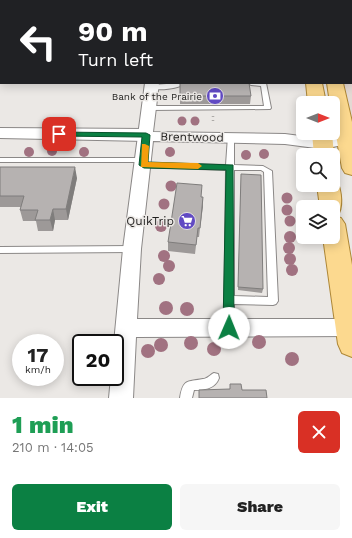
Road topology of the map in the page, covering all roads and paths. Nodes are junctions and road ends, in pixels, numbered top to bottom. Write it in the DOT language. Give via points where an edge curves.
graph roads {
  1 [pos="179,84"];
  2 [pos="264,84"];
  3 [pos="314,84"];
  4 [pos="335,84"];
  5 [pos="152,85"];
  6 [pos="316,96"];
  7 [pos="150,108"];
  8 [pos="296,130"];
  9 [pos="0,133"];
  10 [pos="146,135"];
  11 [pos="230,138"];
  12 [pos="323,141"];
  13 [pos="349,141"];
  14 [pos="0,160"];
  15 [pos="144,163"];
  16 [pos="230,167"];
  17 [pos="352,168"];
  18 [pos="336,244"];
  19 [pos="132,249"];
  20 [pos="0,250"];
  21 [pos="229,300"];
  22 [pos="126,328"];
  23 [pos="229,328"];
  24 [pos="351,339"];
  25 [pos="214,378"];
  26 [pos="121,398"];
  27 [pos="186,398"];
  1 -- 5 [label="lane"];
  2 -- 7 [label="lane" via="268,108"];
  3 -- 6 [label="main road"];
  4 -- 13 [label="main road"];
  5 -- 7 [label="street"];
  7 -- 10 [label="street"];
  8 -- 10 [label="street, Brentwood" via="159,130"];
  9 -- 10 [label="street"];
  10 -- 11 [label="street, Brentwood"];
  10 -- 15 [label="street"];
  11 -- 12 [label="street, Brentwood"];
  11 -- 16 [label="lane"];
  12 -- 13 [label="street, Brentwood"];
  13 -- 17 [label="main road"];
  14 -- 15 [label="lane"];
  15 -- 16 [label="lane"];
  15 -- 19 [label="street"];
  16 -- 21 [label="lane"];
  16 -- 21 [label="lane" via="263,168 268,171 273,301"];
  18 -- 24 [label="main road"];
  19 -- 20 [label="lane"];
  19 -- 22 [label="street"];
  21 -- 23 [label="lane"];
  22 -- 23 [label="street"];
  22 -- 26 [label="street"];
  23 -- 24 [label="street"];
  25 -- 27 [label="lane" via="205,384 190,386"];
}
